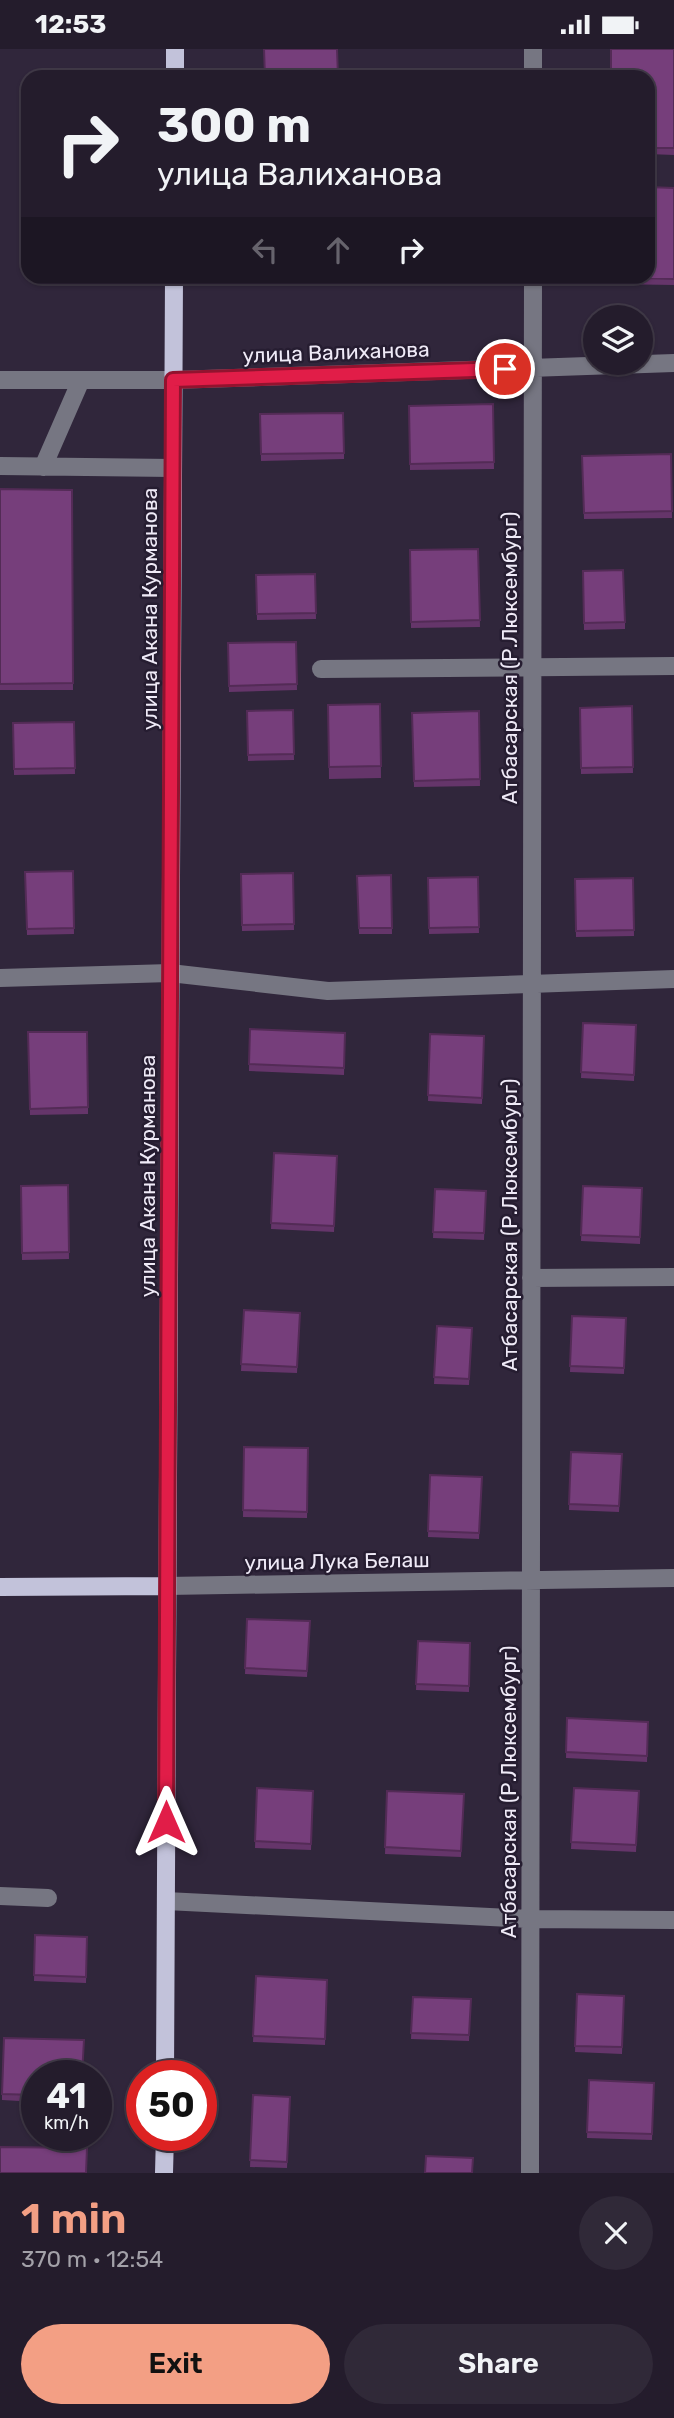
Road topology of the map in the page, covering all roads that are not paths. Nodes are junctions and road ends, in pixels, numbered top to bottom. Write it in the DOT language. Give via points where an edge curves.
graph roads {
  1 [pos="175,49"];
  2 [pos="533,49"];
  3 [pos="175,70"];
  4 [pos="533,70"];
  5 [pos="174,284"];
  6 [pos="533,284"];
  7 [pos="674,363"];
  8 [pos="532,369"];
  9 [pos="0,380"];
  10 [pos="81,380"];
  11 [pos="173,380"];
  12 [pos="0,466"];
  13 [pos="43,467"];
  14 [pos="173,468"];
  15 [pos="532,666"];
  16 [pos="674,666"];
  17 [pos="321,669"];
  18 [pos="170,973"];
  19 [pos="0,978"];
  20 [pos="674,979"];
  21 [pos="532,982"];
  22 [pos="674,1277"];
  23 [pos="531,1278"];
  24 [pos="674,1579"];
  25 [pos="531,1581"];
  26 [pos="167,1586"];
  27 [pos="0,1587"];
  28 [pos="0,1896"];
  29 [pos="48,1898"];
  30 [pos="166,1901"];
  31 [pos="530,1919"];
  32 [pos="674,1920"];
  33 [pos="165,2060"];
  34 [pos="165,2151"];
  35 [pos="164,2173"];
  36 [pos="530,2173"];
  1 -- 3 [label="main road"];
  2 -- 4 [label="street"];
  5 -- 11 [label="main road, улица Акана Курманова"];
  6 -- 8 [label="street, Атбасарская (Р.Люксембург)"];
  7 -- 8 [label="street, улица Валиханова"];
  8 -- 11 [label="street, улица Валиханова"];
  8 -- 15 [label="street, Атбасарская (Р.Люксембург)"];
  9 -- 10 [label="street, улица Валиханова"];
  10 -- 11 [label="street, улица Валиханова"];
  10 -- 13 [label="street"];
  11 -- 14 [label="main road, улица Акана Курманова"];
  12 -- 13 [label="street"];
  13 -- 14 [label="street"];
  14 -- 18 [label="main road, улица Акана Курманова"];
  15 -- 16 [label="street"];
  15 -- 17 [label="street"];
  15 -- 21 [label="street, Атбасарская (Р.Люксембург)"];
  18 -- 19 [label="street"];
  18 -- 21 [label="street" via="328,991"];
  18 -- 26 [label="main road, улица Акана Курманова"];
  20 -- 21 [label="street"];
  21 -- 23 [label="street, Атбасарская (Р.Люксембург)"];
  22 -- 23 [label="street"];
  23 -- 25 [label="street, Атбасарская (Р.Люксембург)"];
  24 -- 25 [label="street, улица Лука Белаш"];
  25 -- 26 [label="street, улица Лука Белаш"];
  25 -- 31 [label="street, Атбасарская (Р.Люксембург)"];
  26 -- 27 [label="main road, улица Лука Белаш"];
  26 -- 30 [label="main road, улица Акана Курманова"];
  28 -- 29 [label="street"];
  30 -- 31 [label="street"];
  30 -- 33 [label="main road, улица Акана Курманова"];
  31 -- 32 [label="street"];
  31 -- 36 [label="street, Атбасарская (Р.Люксембург)"];
  34 -- 35 [label="main road"];
}
